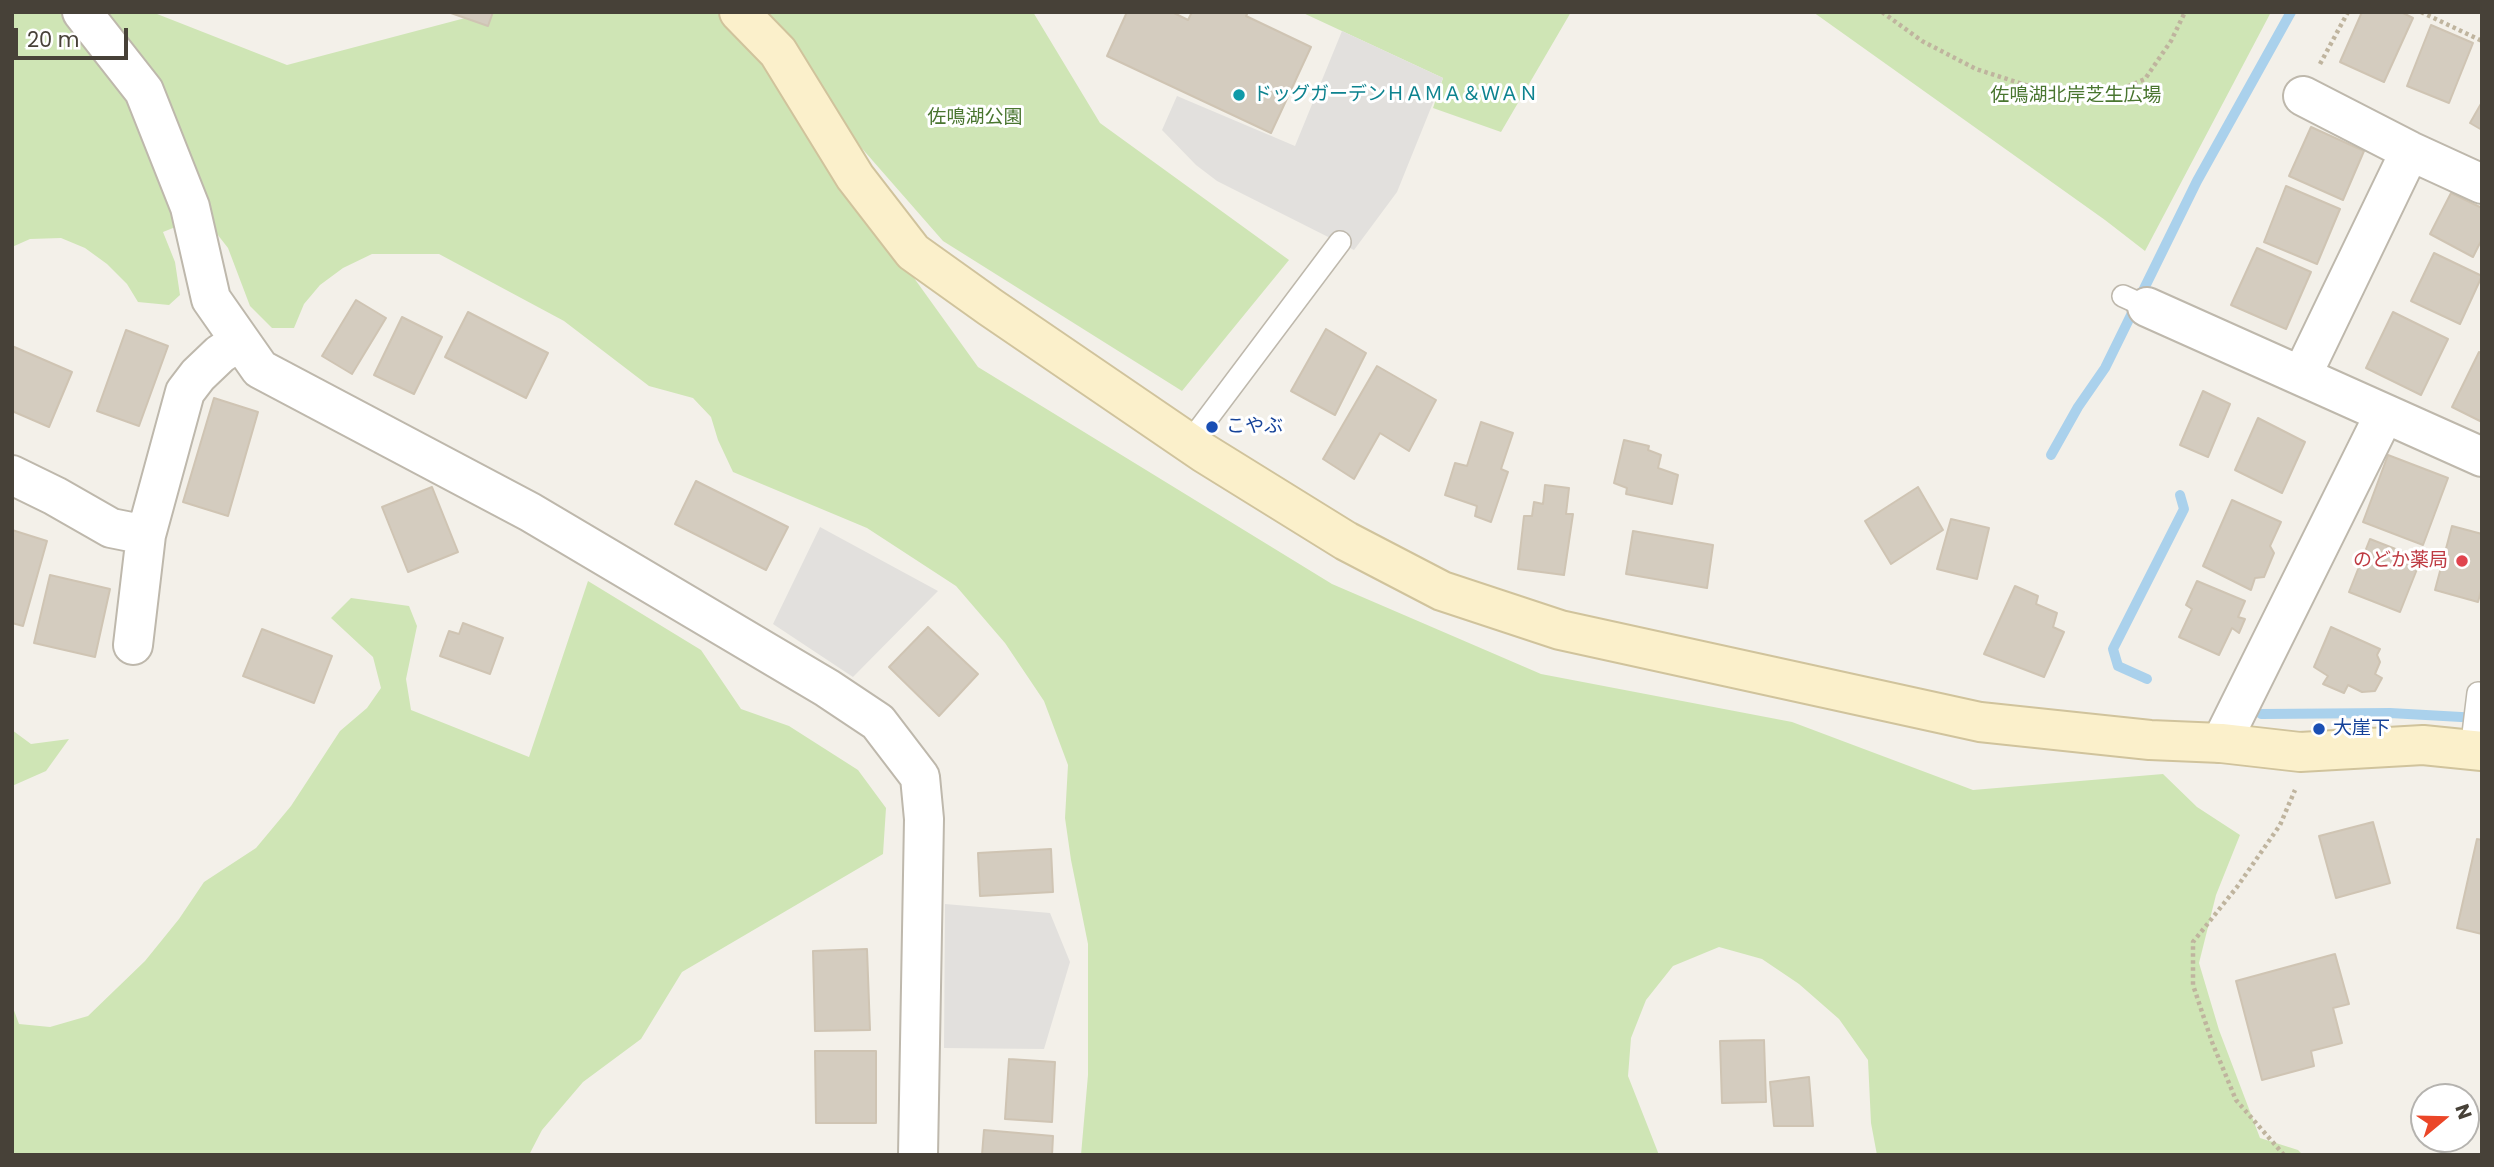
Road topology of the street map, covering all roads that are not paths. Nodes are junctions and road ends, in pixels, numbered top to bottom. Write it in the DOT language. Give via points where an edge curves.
graph roads {
  1 [pos="82,12"];
  2 [pos="739,12"];
  3 [pos="2304,96"];
  4 [pos="2410,151"];
  5 [pos="2482,184"];
  6 [pos="1340,242"];
  7 [pos="2135,301"];
  8 [pos="240,341"];
  9 [pos="2302,375"];
  10 [pos="2384,415"];
  11 [pos="1189,443"];
  12 [pos="2482,457"];
  13 [pos="12,475"];
  14 [pos="146,535"];
  15 [pos="133,645"];
  16 [pos="2477,694"];
  17 [pos="2233,718"];
  18 [pos="2476,750"];
  19 [pos="918,1155"];
  1 -- 8 [label="street" via="144,91 190,207 211,299"];
  2 -- 11 [label="street" via="778,52 855,177 913,252"];
  3 -- 4 [label="street"];
  4 -- 5 [label="street"];
  4 -- 9 [label="street"];
  6 -- 11 [label="lane"];
  7 -- 9 [label="street"];
  8 -- 14 [label="street" via="220,354 185,392"];
  8 -- 19 [label="street" via="260,369 530,512 878,722 920,777 924,819"];
  9 -- 10 [label="street"];
  10 -- 12 [label="street"];
  10 -- 17 [label="street"];
  11 -- 17 [label="street" via="1346,541 1442,591 1560,630 1980,722 2150,740"];
  13 -- 14 [label="street" via="111,527"];
  14 -- 15 [label="street"];
  16 -- 18 [label="lane"];
  17 -- 18 [label="street" via="2300,752 2423,744"];
}
